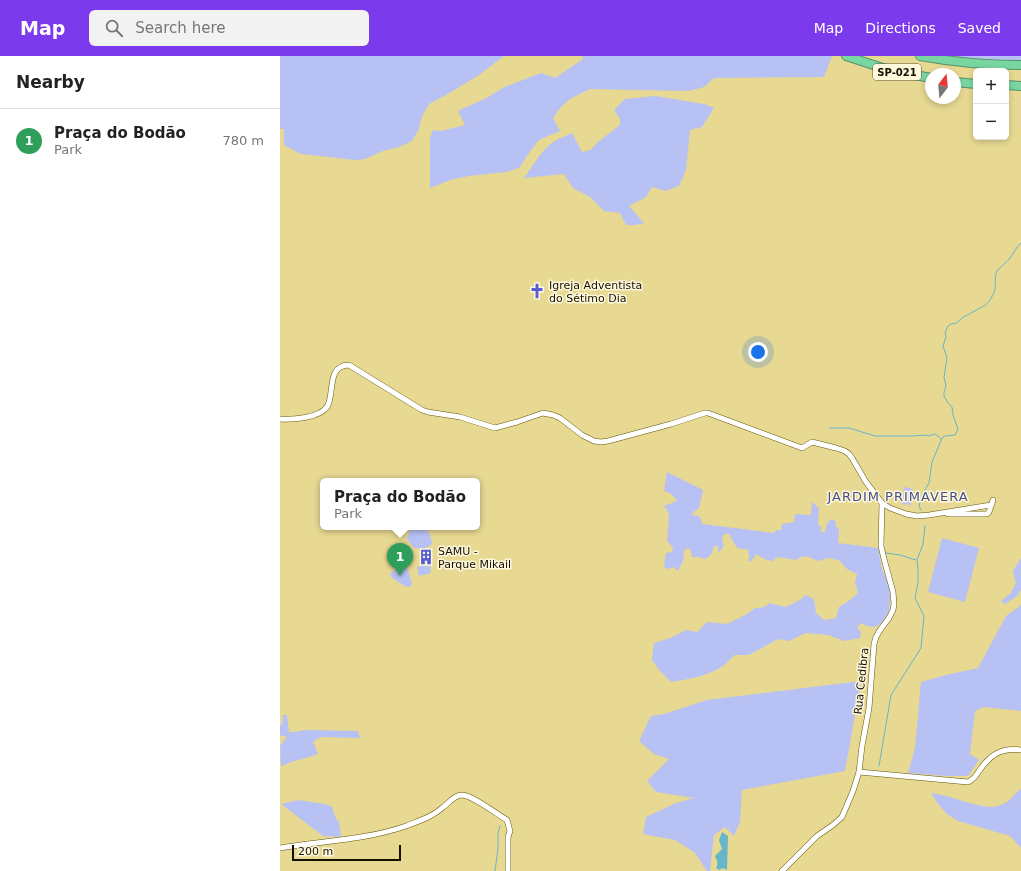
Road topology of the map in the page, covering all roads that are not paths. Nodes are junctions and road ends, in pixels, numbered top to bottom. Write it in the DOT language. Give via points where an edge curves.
graph roads {
  1 [pos="846,56"];
  2 [pos="920,56"];
  3 [pos="1021,65"];
  4 [pos="925,77"];
  5 [pos="961,83"];
  6 [pos="973,84"];
  7 [pos="1009,85"];
  8 [pos="1021,86"];
  9 [pos="280,419"];
  10 [pos="882,503"];
  11 [pos="939,514"];
  12 [pos="1021,750"];
  13 [pos="859,772"];
  14 [pos="280,848"];
  15 [pos="508,871"];
  16 [pos="782,871"];
  1 -- 4 [label="highway, SP-021" via="889,70"];
  2 -- 3 [label="highway, SP-021" via="964,62"];
  5 -- 6 [label="highway"];
  7 -- 8 [label="highway"];
  9 -- 10 [label="street" via="304,418 327,408 333,378 344,365 349,365 422,410 460,417 495,428 543,413 560,418 582,435 601,442 705,413 802,448 812,442 845,451"];
  10 -- 11 [label="street" via="906,514"];
  10 -- 13 [label="street, Rua Cedibra" via="881,546 894,604 890,618 880,630 874,644 869,708"];
  11 -- 11 [label="street" via="992,503 989,512 984,515"];
  12 -- 13 [label="street" via="998,752 973,780 968,782"];
  13 -- 16 [label="street, Rua Cedibra" via="842,817 817,836"];
  14 -- 15 [label="street" via="386,832 431,816 454,797 462,795 474,799 507,820 510,831"];
}
